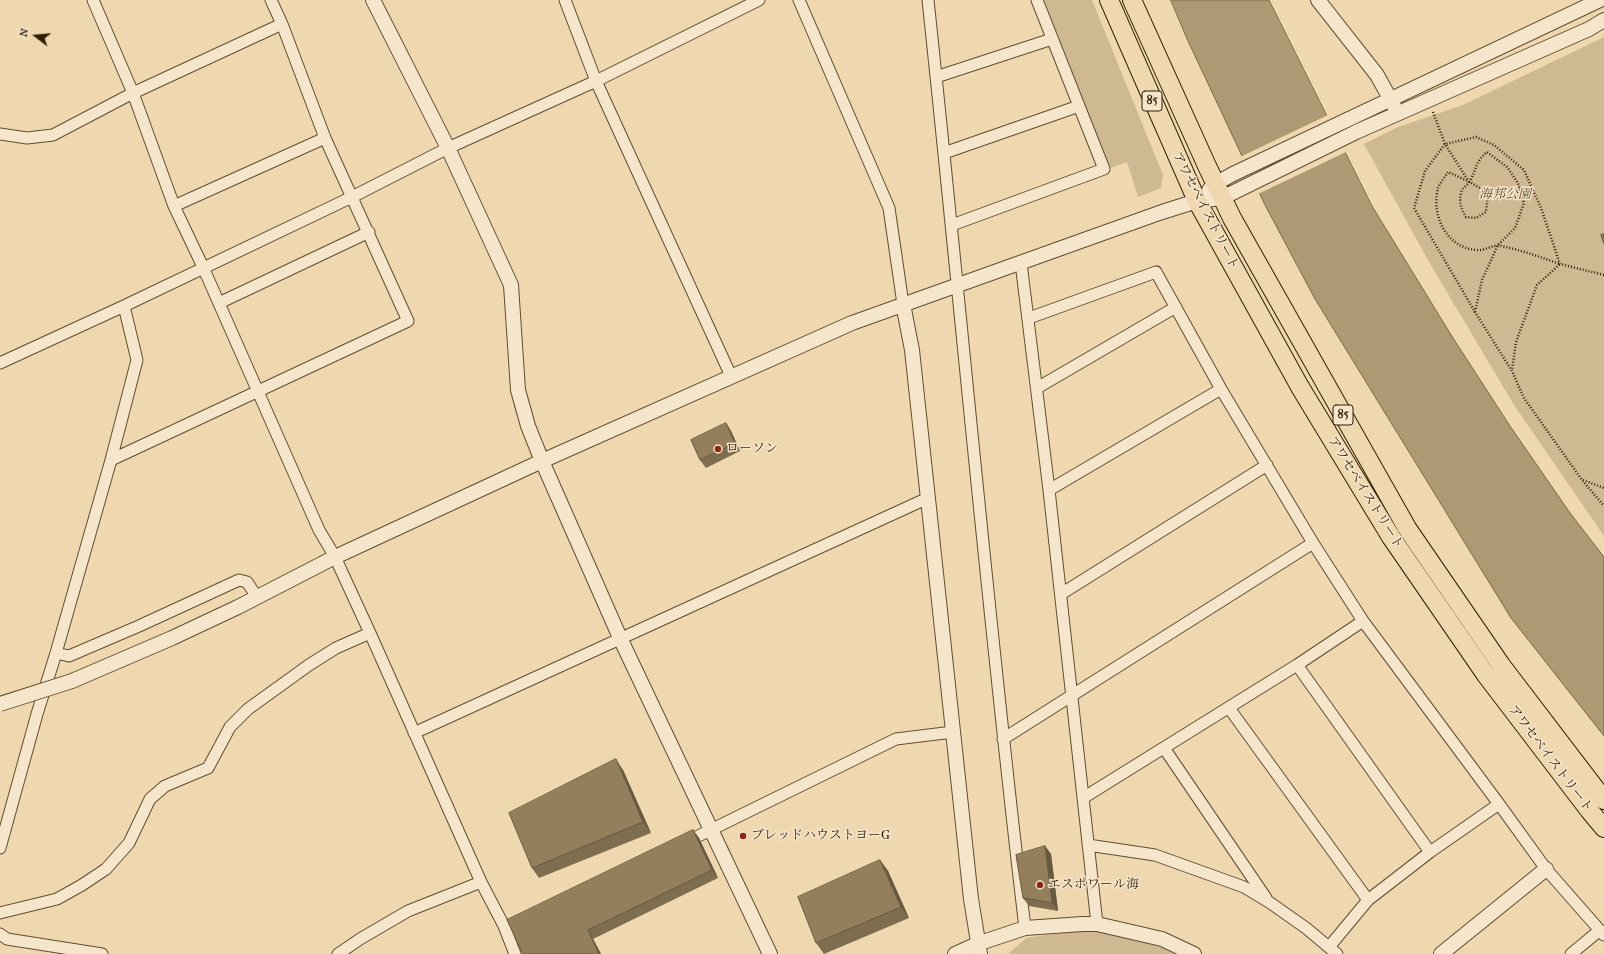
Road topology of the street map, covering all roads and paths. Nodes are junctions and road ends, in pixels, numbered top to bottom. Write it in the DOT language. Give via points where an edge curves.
graph roads {
  1 [pos="93,0"];
  2 [pos="271,0"];
  3 [pos="373,0"];
  4 [pos="565,0"];
  5 [pos="759,0"];
  6 [pos="799,0"];
  7 [pos="929,0"];
  8 [pos="1037,0"];
  9 [pos="1109,0"];
  10 [pos="1132,0"];
  11 [pos="1318,0"];
  12 [pos="1600,0"];
  13 [pos="1604,20"];
  14 [pos="282,24"];
  15 [pos="1052,39"];
  16 [pos="936,76"];
  17 [pos="596,81"];
  18 [pos="133,93"];
  19 [pos="1390,99"];
  20 [pos="1078,106"];
  21 [pos="1433,112"];
  22 [pos="1398,114"];
  23 [pos="0,134"];
  24 [pos="325,138"];
  25 [pos="1445,144"];
  26 [pos="448,148"];
  27 [pos="944,153"];
  28 [pos="1470,182"];
  29 [pos="1219,191"];
  30 [pos="352,197"];
  31 [pos="1197,201"];
  32 [pos="174,206"];
  33 [pos="952,225"];
  34 [pos="369,232"];
  35 [pos="1498,245"];
  36 [pos="1021,263"];
  37 [pos="1560,264"];
  38 [pos="203,267"];
  39 [pos="1604,274"];
  40 [pos="958,285"];
  41 [pos="219,303"];
  42 [pos="903,304"];
  43 [pos="124,306"];
  44 [pos="1176,307"];
  45 [pos="1475,312"];
  46 [pos="1029,318"];
  47 [pos="0,363"];
  48 [pos="1512,371"];
  49 [pos="731,376"];
  50 [pos="1037,388"];
  51 [pos="1221,389"];
  52 [pos="258,391"];
  53 [pos="111,460"];
  54 [pos="542,461"];
  55 [pos="1267,465"];
  56 [pos="1582,480"];
  57 [pos="1604,488"];
  58 [pos="1049,490"];
  59 [pos="928,498"];
  60 [pos="1604,506"];
  61 [pos="1314,543"];
  62 [pos="335,557"];
  63 [pos="1061,594"];
  64 [pos="257,597"];
  65 [pos="1363,621"];
  66 [pos="370,633"];
  67 [pos="621,640"];
  68 [pos="56,653"];
  69 [pos="1297,665"];
  70 [pos="1072,696"];
  71 [pos="0,704"];
  72 [pos="1228,708"];
  73 [pos="953,732"];
  74 [pos="414,734"];
  75 [pos="1003,739"];
  76 [pos="1164,748"];
  77 [pos="1083,798"];
  78 [pos="1604,800"];
  79 [pos="1499,804"];
  80 [pos="1604,828"];
  81 [pos="712,830"];
  82 [pos="1088,845"];
  83 [pos="0,848"];
  84 [pos="672,848"];
  85 [pos="1430,852"];
  86 [pos="1546,869"];
  87 [pos="481,882"];
  88 [pos="1368,900"];
  89 [pos="1269,902"];
  90 [pos="0,913"];
  91 [pos="1097,924"];
  92 [pos="1025,928"];
  93 [pos="1602,933"];
  94 [pos="0,934"];
  95 [pos="978,949"];
  96 [pos="1333,950"];
  97 [pos="102,954"];
  98 [pos="338,954"];
  99 [pos="515,954"];
  100 [pos="770,954"];
  101 [pos="955,954"];
  102 [pos="1194,954"];
  103 [pos="1441,954"];
  104 [pos="1571,954"];
  1 -- 18 [label="street"];
  2 -- 14 [label="street"];
  3 -- 26 [label="street"];
  4 -- 17 [label="street"];
  5 -- 17 [label="street"];
  6 -- 42 [label="street" via="889,208"];
  7 -- 16 [label="street"];
  8 -- 15 [label="street"];
  9 -- 31 [label="main road, アワセベイストリート / 85"];
  10 -- 29 [label="main road, アワセベイストリート / 85"];
  11 -- 19 [label="street" via="1377,75"];
  12 -- 19 [label="street"];
  13 -- 22 [label="street"];
  14 -- 18 [label="street"];
  14 -- 24 [label="street"];
  15 -- 16 [label="street"];
  15 -- 20 [label="street"];
  16 -- 27 [label="street"];
  17 -- 26 [label="street"];
  17 -- 49 [label="street"];
  18 -- 23 [label="street" via="53,135 27,138"];
  18 -- 32 [label="street"];
  19 -- 22 [label="street"];
  19 -- 29 [label="street" via="1233,174"];
  20 -- 27 [label="street"];
  20 -- 33 [label="street" via="1104,169"];
  21 -- 25 [label="path"];
  22 -- 29 [label="street" via="1240,189"];
  24 -- 30 [label="street"];
  24 -- 32 [label="street"];
  25 -- 28 [label="path"];
  25 -- 37 [label="path" via="1476,137 1494,144 1524,170 1541,208"];
  25 -- 45 [label="path" via="1425,171 1414,208"];
  26 -- 30 [label="street"];
  26 -- 54 [label="street" via="511,285 518,390 528,426"];
  27 -- 33 [label="street"];
  28 -- 28 [label="path" via="1488,193 1486,212 1476,218 1466,217 1460,208 1462,189"];
  28 -- 35 [label="path" via="1448,172 1439,186 1436,201 1438,218 1445,232 1460,246 1478,250"];
  28 -- 35 [label="path" via="1480,158 1487,152 1507,167 1518,183 1524,203 1515,228"];
  29 -- 31 [label="street"];
  29 -- 78 [label="main road, アワセベイストリート / 85" via="1407,528 1501,665"];
  30 -- 34 [label="street"];
  30 -- 38 [label="street"];
  31 -- 36 [label="street"];
  31 -- 80 [label="main road, アワセベイストリート / 85" via="1300,387 1391,537 1486,675"];
  32 -- 38 [label="street"];
  33 -- 40 [label="street"];
  34 -- 41 [label="street"];
  34 -- 52 [label="street" via="408,321"];
  35 -- 37 [label="path"];
  35 -- 45 [label="path" via="1482,280"];
  36 -- 40 [label="street"];
  36 -- 46 [label="street"];
  37 -- 39 [label="path"];
  37 -- 48 [label="path" via="1537,285 1516,342"];
  38 -- 41 [label="street"];
  38 -- 43 [label="street"];
  40 -- 42 [label="street"];
  40 -- 75 [label="street"];
  41 -- 52 [label="street"];
  42 -- 49 [label="street" via="852,323"];
  42 -- 59 [label="street" via="912,350"];
  43 -- 47 [label="street"];
  43 -- 53 [label="street" via="137,360"];
  44 -- 46 [label="street" via="1156,272"];
  44 -- 50 [label="street"];
  44 -- 51 [label="street"];
  45 -- 48 [label="path"];
  46 -- 50 [label="street"];
  48 -- 56 [label="path" via="1524,398"];
  49 -- 54 [label="street"];
  50 -- 58 [label="street"];
  51 -- 55 [label="street"];
  51 -- 58 [label="street"];
  52 -- 53 [label="street"];
  52 -- 62 [label="street" via="320,530"];
  53 -- 68 [label="street"];
  54 -- 62 [label="street"];
  54 -- 67 [label="street"];
  55 -- 61 [label="street"];
  55 -- 63 [label="street"];
  56 -- 57 [label="path"];
  56 -- 60 [label="path"];
  58 -- 63 [label="street"];
  59 -- 67 [label="street"];
  59 -- 73 [label="street"];
  61 -- 65 [label="street"];
  61 -- 70 [label="street"];
  62 -- 64 [label="street"];
  62 -- 66 [label="street"];
  63 -- 70 [label="street"];
  64 -- 68 [label="street" via="247,582 239,580 69,656"];
  64 -- 71 [label="street, bridge" via="172,638 72,681"];
  65 -- 69 [label="street"];
  65 -- 79 [label="street"];
  66 -- 74 [label="street"];
  66 -- 90 [label="street" via="336,648 248,709 230,727 208,768 165,786 150,799 129,843 106,869 57,899"];
  67 -- 74 [label="street"];
  67 -- 81 [label="street"];
  68 -- 83 [label="street"];
  69 -- 72 [label="street"];
  69 -- 85 [label="street"];
  70 -- 75 [label="street"];
  70 -- 77 [label="street"];
  72 -- 76 [label="street"];
  72 -- 88 [label="street"];
  73 -- 81 [label="street" via="896,739"];
  73 -- 95 [label="street"];
  74 -- 87 [label="street"];
  75 -- 92 [label="street"];
  76 -- 77 [label="street"];
  76 -- 89 [label="street"];
  77 -- 82 [label="street"];
  79 -- 85 [label="street"];
  79 -- 86 [label="street"];
  81 -- 84 [label="street"];
  81 -- 100 [label="street"];
  82 -- 89 [label="street" via="1155,855 1244,887"];
  82 -- 91 [label="street"];
  85 -- 88 [label="street"];
  86 -- 93 [label="street"];
  86 -- 103 [label="street"];
  87 -- 98 [label="street" via="408,911"];
  87 -- 99 [label="street" via="508,925"];
  88 -- 96 [label="street"];
  89 -- 96 [label="street"];
  91 -- 92 [label="street"];
  91 -- 102 [label="street" via="1162,939"];
  92 -- 95 [label="street"];
  93 -- 104 [label="street"];
  94 -- 97 [label="street" via="7,939"];
  95 -- 101 [label="street"];
}
